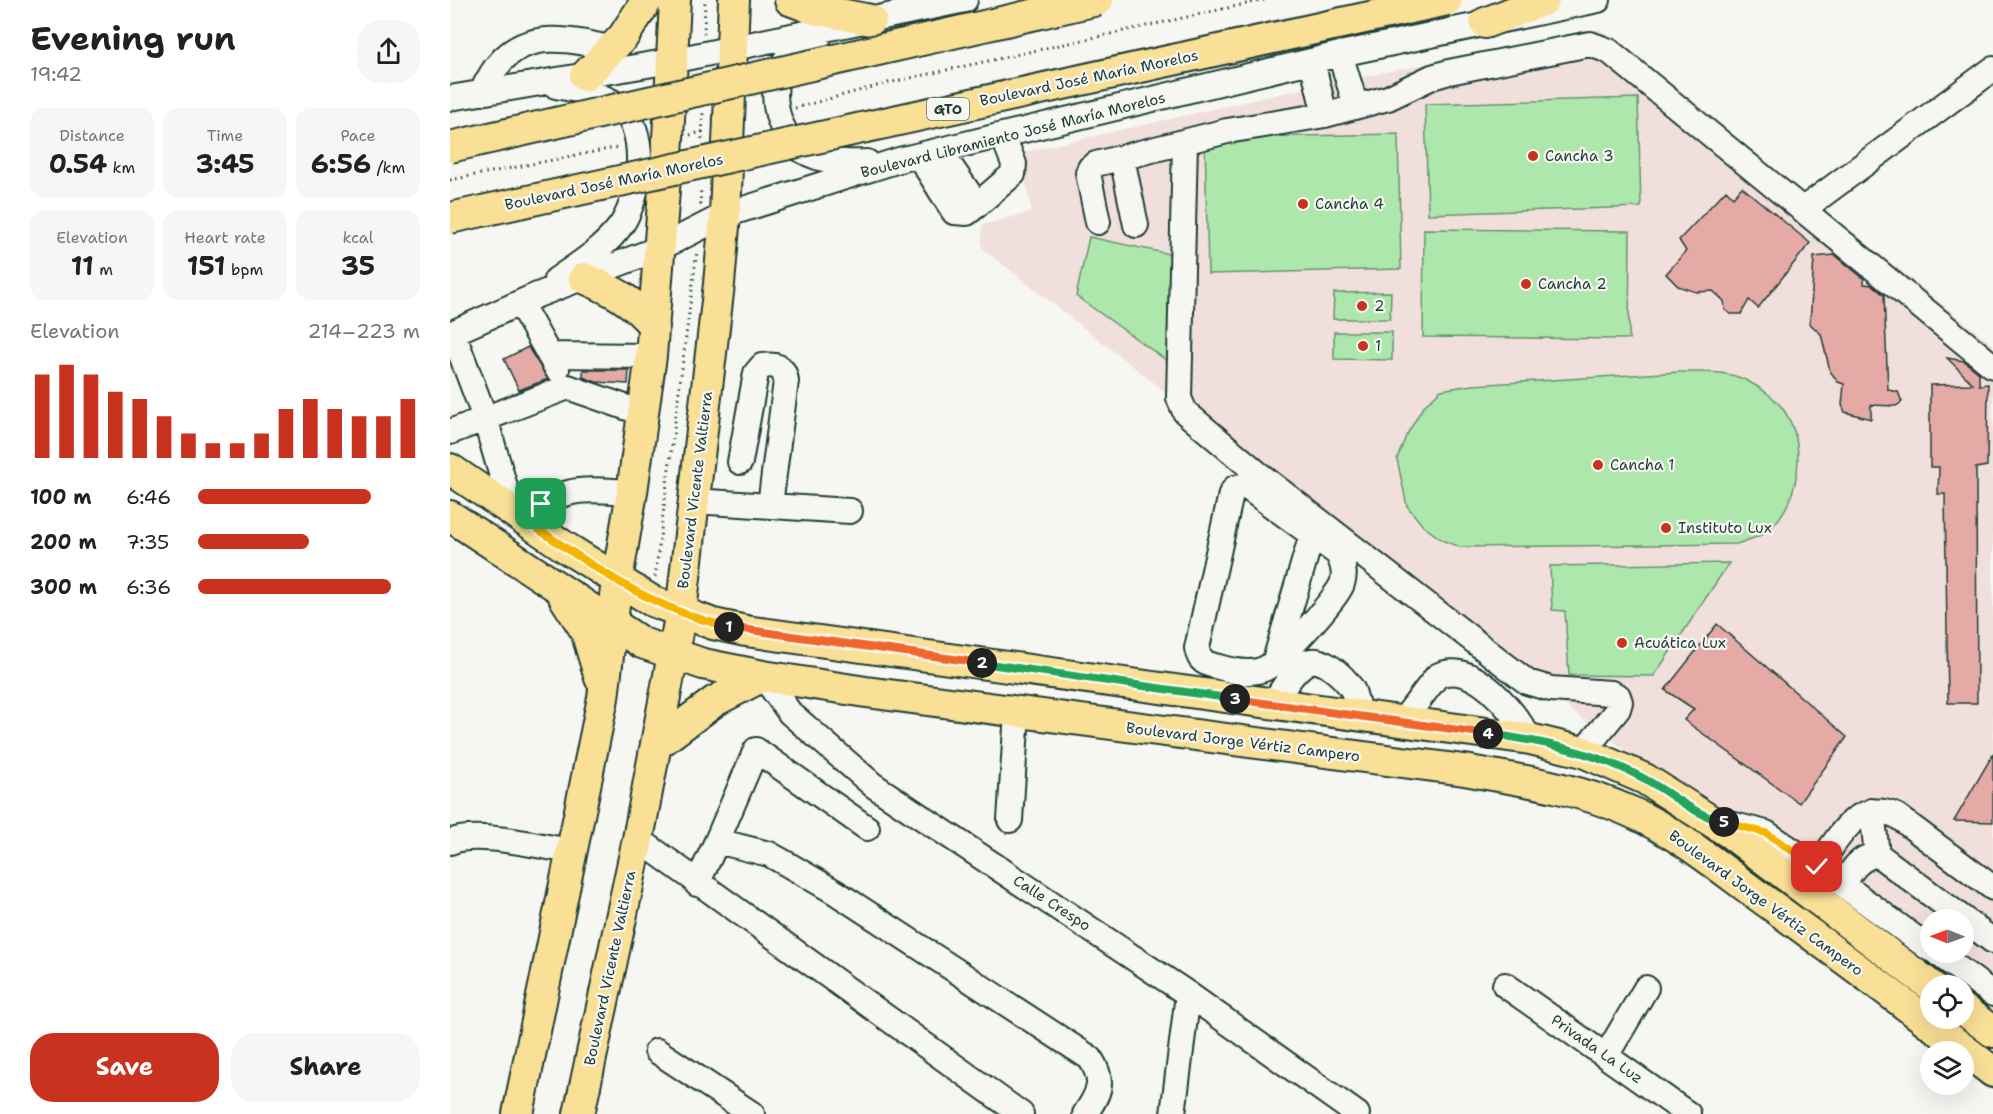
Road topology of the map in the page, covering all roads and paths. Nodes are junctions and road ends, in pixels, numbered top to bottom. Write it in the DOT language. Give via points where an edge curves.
graph roads {
  1 [pos="647,0"];
  2 [pos="675,0"];
  3 [pos="705,0"];
  4 [pos="734,0"];
  5 [pos="790,0"];
  6 [pos="965,0"];
  7 [pos="1098,0"];
  8 [pos="1264,0"];
  9 [pos="1447,0"];
  10 [pos="1544,0"];
  11 [pos="1598,0"];
  12 [pos="871,20"];
  13 [pos="1485,23"];
  14 [pos="832,27"];
  15 [pos="733,48"];
  16 [pos="613,49"];
  17 [pos="704,54"];
  18 [pos="1340,54"];
  19 [pos="671,61"];
  20 [pos="1312,61"];
  21 [pos="1993,69"];
  22 [pos="585,76"];
  23 [pos="541,82"];
  24 [pos="481,93"];
  25 [pos="450,98"];
  26 [pos="1356,106"];
  27 [pos="703,110"];
  28 [pos="778,112"];
  29 [pos="1325,115"];
  30 [pos="715,128"];
  31 [pos="1003,135"];
  32 [pos="653,141"];
  33 [pos="1185,142"];
  34 [pos="702,143"];
  35 [pos="450,147"];
  36 [pos="919,155"];
  37 [pos="1122,158"];
  38 [pos="450,180"];
  39 [pos="701,186"];
  40 [pos="1802,210"];
  41 [pos="725,215"];
  42 [pos="450,218"];
  43 [pos="1098,222"];
  44 [pos="1136,225"];
  45 [pos="699,229"];
  46 [pos="660,248"];
  47 [pos="584,279"];
  48 [pos="527,300"];
  49 [pos="654,326"];
  50 [pos="452,333"];
  51 [pos="549,355"];
  52 [pos="651,356"];
  53 [pos="1993,366"];
  54 [pos="568,387"];
  55 [pos="642,413"];
  56 [pos="485,418"];
  57 [pos="450,432"];
  58 [pos="740,462"];
  59 [pos="450,470"];
  60 [pos="1252,480"];
  61 [pos="631,501"];
  62 [pos="694,501"];
  63 [pos="770,505"];
  64 [pos="850,511"];
  65 [pos="450,516"];
  66 [pos="519,516"];
  67 [pos="1314,526"];
  68 [pos="568,549"];
  69 [pos="617,580"];
  70 [pos="555,584"];
  71 [pos="652,602"];
  72 [pos="681,612"];
  73 [pos="613,624"];
  74 [pos="858,645"];
  75 [pos="674,656"];
  76 [pos="1274,664"];
  77 [pos="763,676"];
  78 [pos="866,692"];
  79 [pos="603,698"];
  80 [pos="1265,703"];
  81 [pos="1017,712"];
  82 [pos="1359,716"];
  83 [pos="1401,723"];
  84 [pos="1530,740"];
  85 [pos="656,745"];
  86 [pos="1583,752"];
  87 [pos="1872,811"];
  88 [pos="1706,818"];
  89 [pos="1010,820"];
  90 [pos="867,828"];
  91 [pos="638,839"];
  92 [pos="717,841"];
  93 [pos="450,842"];
  94 [pos="572,851"];
  95 [pos="1877,854"];
  96 [pos="1817,867"];
  97 [pos="697,884"];
  98 [pos="1843,885"];
  99 [pos="1993,888"];
  100 [pos="1993,941"];
  101 [pos="1920,942"];
  102 [pos="1951,963"];
  103 [pos="1920,978"];
  104 [pos="1505,985"];
  105 [pos="1646,988"];
  106 [pos="1188,994"];
  107 [pos="1993,994"];
  108 [pos="1974,1018"];
  109 [pos="1993,1032"];
  110 [pos="657,1051"];
  111 [pos="1606,1056"];
  112 [pos="1993,1072"];
  113 [pos="518,1114"];
  114 [pos="579,1114"];
  115 [pos="752,1114"];
  116 [pos="1021,1114"];
  117 [pos="1085,1114"];
  118 [pos="1173,1114"];
  119 [pos="1357,1114"];
  120 [pos="1688,1114"];
  1 -- 16 [label="main road"];
  2 -- 19 [label="main road"];
  3 -- 17 [label="path"];
  4 -- 15 [label="main road, Boulevard Vicente Valtierra"];
  5 -- 12 [label="main road"];
  6 -- 12 [label="street"];
  7 -- 35 [label="main road, bridge"];
  8 -- 28 [label="path" via="888,83"];
  9 -- 42 [label="main road, Boulevard José María Morelos / GTO, bridge"];
  10 -- 13 [label="main road"];
  11 -- 13 [label="street, Boulevard Libramiento José María Morelos"];
  12 -- 14 [label="street"];
  13 -- 18 [label="street, Boulevard Libramiento José María Morelos"];
  14 -- 15 [label="street"];
  14 -- 28 [label="street" via="790,54 781,66 776,80"];
  15 -- 17 [label="street"];
  15 -- 30 [label="main road, Boulevard Vicente Valtierra"];
  16 -- 22 [label="main road"];
  16 -- 24 [label="street" via="552,38 530,43 498,64"];
  17 -- 19 [label="street"];
  18 -- 20 [label="street, Boulevard Libramiento José María Morelos"];
  18 -- 26 [label="street"];
  19 -- 22 [label="street"];
  19 -- 32 [label="main road"];
  20 -- 29 [label="street"];
  20 -- 31 [label="street, Boulevard Libramiento José María Morelos"];
  21 -- 40 [label="street"];
  22 -- 23 [label="street"];
  23 -- 24 [label="street"];
  23 -- 32 [label="street" via="591,93 617,105"];
  24 -- 25 [label="street"];
  26 -- 29 [label="street"];
  26 -- 40 [label="street" via="1388,98 1449,72 1577,45 1600,46"];
  27 -- 30 [label="path"];
  28 -- 36 [label="street" via="787,134 806,153 839,162"];
  29 -- 33 [label="street"];
  30 -- 32 [label="path"];
  30 -- 34 [label="path"];
  30 -- 41 [label="main road, Boulevard Vicente Valtierra"];
  31 -- 36 [label="street, Boulevard Libramiento José María Morelos"];
  31 -- 36 [label="street" via="1014,164 1013,174 967,213 954,212"];
  32 -- 38 [label="path"];
  32 -- 46 [label="main road"];
  32 -- 48 [label="street" via="621,225 596,251"];
  33 -- 37 [label="street"];
  33 -- 60 [label="street" via="1179,398 1185,412"];
  36 -- 41 [label="street, Boulevard Libramiento José María Morelos"];
  37 -- 43 [label="street" via="1090,168 1089,188"];
  37 -- 44 [label="street"];
  39 -- 45 [label="path, Boulevard Vicente Valtierra"];
  40 -- 53 [label="street"];
  41 -- 45 [label="street, Boulevard Libramiento José María Morelos"];
  41 -- 62 [label="main road, Boulevard Vicente Valtierra"];
  45 -- 46 [label="street, Boulevard Libramiento José María Morelos"];
  45 -- 71 [label="path, Boulevard Vicente Valtierra"];
  46 -- 47 [label="street, Boulevard Libramiento José María Morelos"];
  46 -- 49 [label="main road"];
  47 -- 48 [label="street, Boulevard Libramiento José María Morelos"];
  47 -- 49 [label="main road" via="631,302"];
  48 -- 50 [label="street, Boulevard Libramiento José María Morelos"];
  48 -- 51 [label="street"];
  49 -- 52 [label="main road"];
  50 -- 56 [label="street"];
  51 -- 52 [label="street"];
  51 -- 54 [label="street"];
  52 -- 55 [label="main road"];
  54 -- 55 [label="street"];
  54 -- 56 [label="street"];
  55 -- 61 [label="main road"];
  56 -- 57 [label="street"];
  56 -- 66 [label="street"];
  58 -- 63 [label="street" via="756,373 762,366 772,364 785,373 786,381"];
  59 -- 66 [label="main road"];
  60 -- 67 [label="street"];
  60 -- 76 [label="street" via="1231,494 1198,657 1204,663 1247,672"];
  61 -- 66 [label="street" via="571,492"];
  61 -- 68 [label="main road" via="617,527 604,539"];
  61 -- 69 [label="main road"];
  62 -- 63 [label="street"];
  62 -- 72 [label="main road, Boulevard Vicente Valtierra"];
  63 -- 64 [label="street"];
  65 -- 70 [label="main road, Boulevard Jorge Vértiz Campero"];
  66 -- 68 [label="main road"];
  67 -- 76 [label="street"];
  67 -- 76 [label="street" via="1343,562 1341,585"];
  67 -- 86 [label="street" via="1527,682 1551,689 1618,696 1618,710"];
  68 -- 69 [label="main road"];
  69 -- 71 [label="main road"];
  69 -- 73 [label="main road"];
  70 -- 73 [label="main road, Boulevard Jorge Vértiz Campero"];
  70 -- 79 [label="main road" via="586,631"];
  71 -- 72 [label="main road"];
  72 -- 74 [label="main road" via="746,631"];
  72 -- 75 [label="main road, Boulevard Vicente Valtierra"];
  73 -- 75 [label="main road, Boulevard Jorge Vértiz Campero" via="642,643"];
  73 -- 79 [label="main road"];
  74 -- 78 [label="main road" via="837,654 834,672 840,681"];
  74 -- 80 [label="main road"];
  75 -- 77 [label="main road, Boulevard Jorge Vértiz Campero"];
  75 -- 85 [label="main road, Boulevard Vicente Valtierra"];
  76 -- 80 [label="street"];
  77 -- 78 [label="main road, Boulevard Jorge Vértiz Campero"];
  77 -- 85 [label="main road" via="716,701"];
  77 -- 106 [label="street, Calle Crespo" via="790,713 873,785"];
  78 -- 81 [label="main road, Boulevard Jorge Vértiz Campero"];
  79 -- 94 [label="main road"];
  80 -- 82 [label="main road"];
  80 -- 82 [label="street" via="1305,664 1320,662 1353,690"];
  81 -- 89 [label="street"];
  81 -- 112 [label="main road, Boulevard Jorge Vértiz Campero" via="1464,770 1590,795 1679,838"];
  82 -- 83 [label="main road"];
  83 -- 84 [label="main road"];
  83 -- 84 [label="street" via="1437,676 1455,671 1484,685 1519,720"];
  84 -- 86 [label="main road"];
  85 -- 91 [label="main road, Boulevard Vicente Valtierra"];
  86 -- 88 [label="main road" via="1645,779"];
  87 -- 95 [label="street"];
  87 -- 96 [label="street" via="1859,815 1848,825"];
  87 -- 99 [label="street" via="1897,816"];
  88 -- 96 [label="street" via="1766,833"];
  88 -- 103 [label="main road"];
  90 -- 92 [label="street" via="756,750"];
  91 -- 97 [label="street"];
  91 -- 114 [label="main road, Boulevard Vicente Valtierra"];
  92 -- 97 [label="street"];
  92 -- 117 [label="street" via="769,854 787,864 1075,1046 1090,1058 1100,1084"];
  93 -- 94 [label="street" via="478,837"];
  94 -- 113 [label="main road"];
  95 -- 98 [label="street" via="1854,867"];
  95 -- 100 [label="street"];
  96 -- 98 [label="street"];
  97 -- 116 [label="street"];
  98 -- 101 [label="street"];
  102 -- 107 [label="street"];
  104 -- 111 [label="street, Privada La Luz"];
  105 -- 111 [label="street"];
  106 -- 118 [label="street"];
  106 -- 119 [label="street, Calle Crespo"];
  108 -- 109 [label="main road"];
  110 -- 115 [label="street"];
  111 -- 120 [label="street, Privada La Luz"];
}
